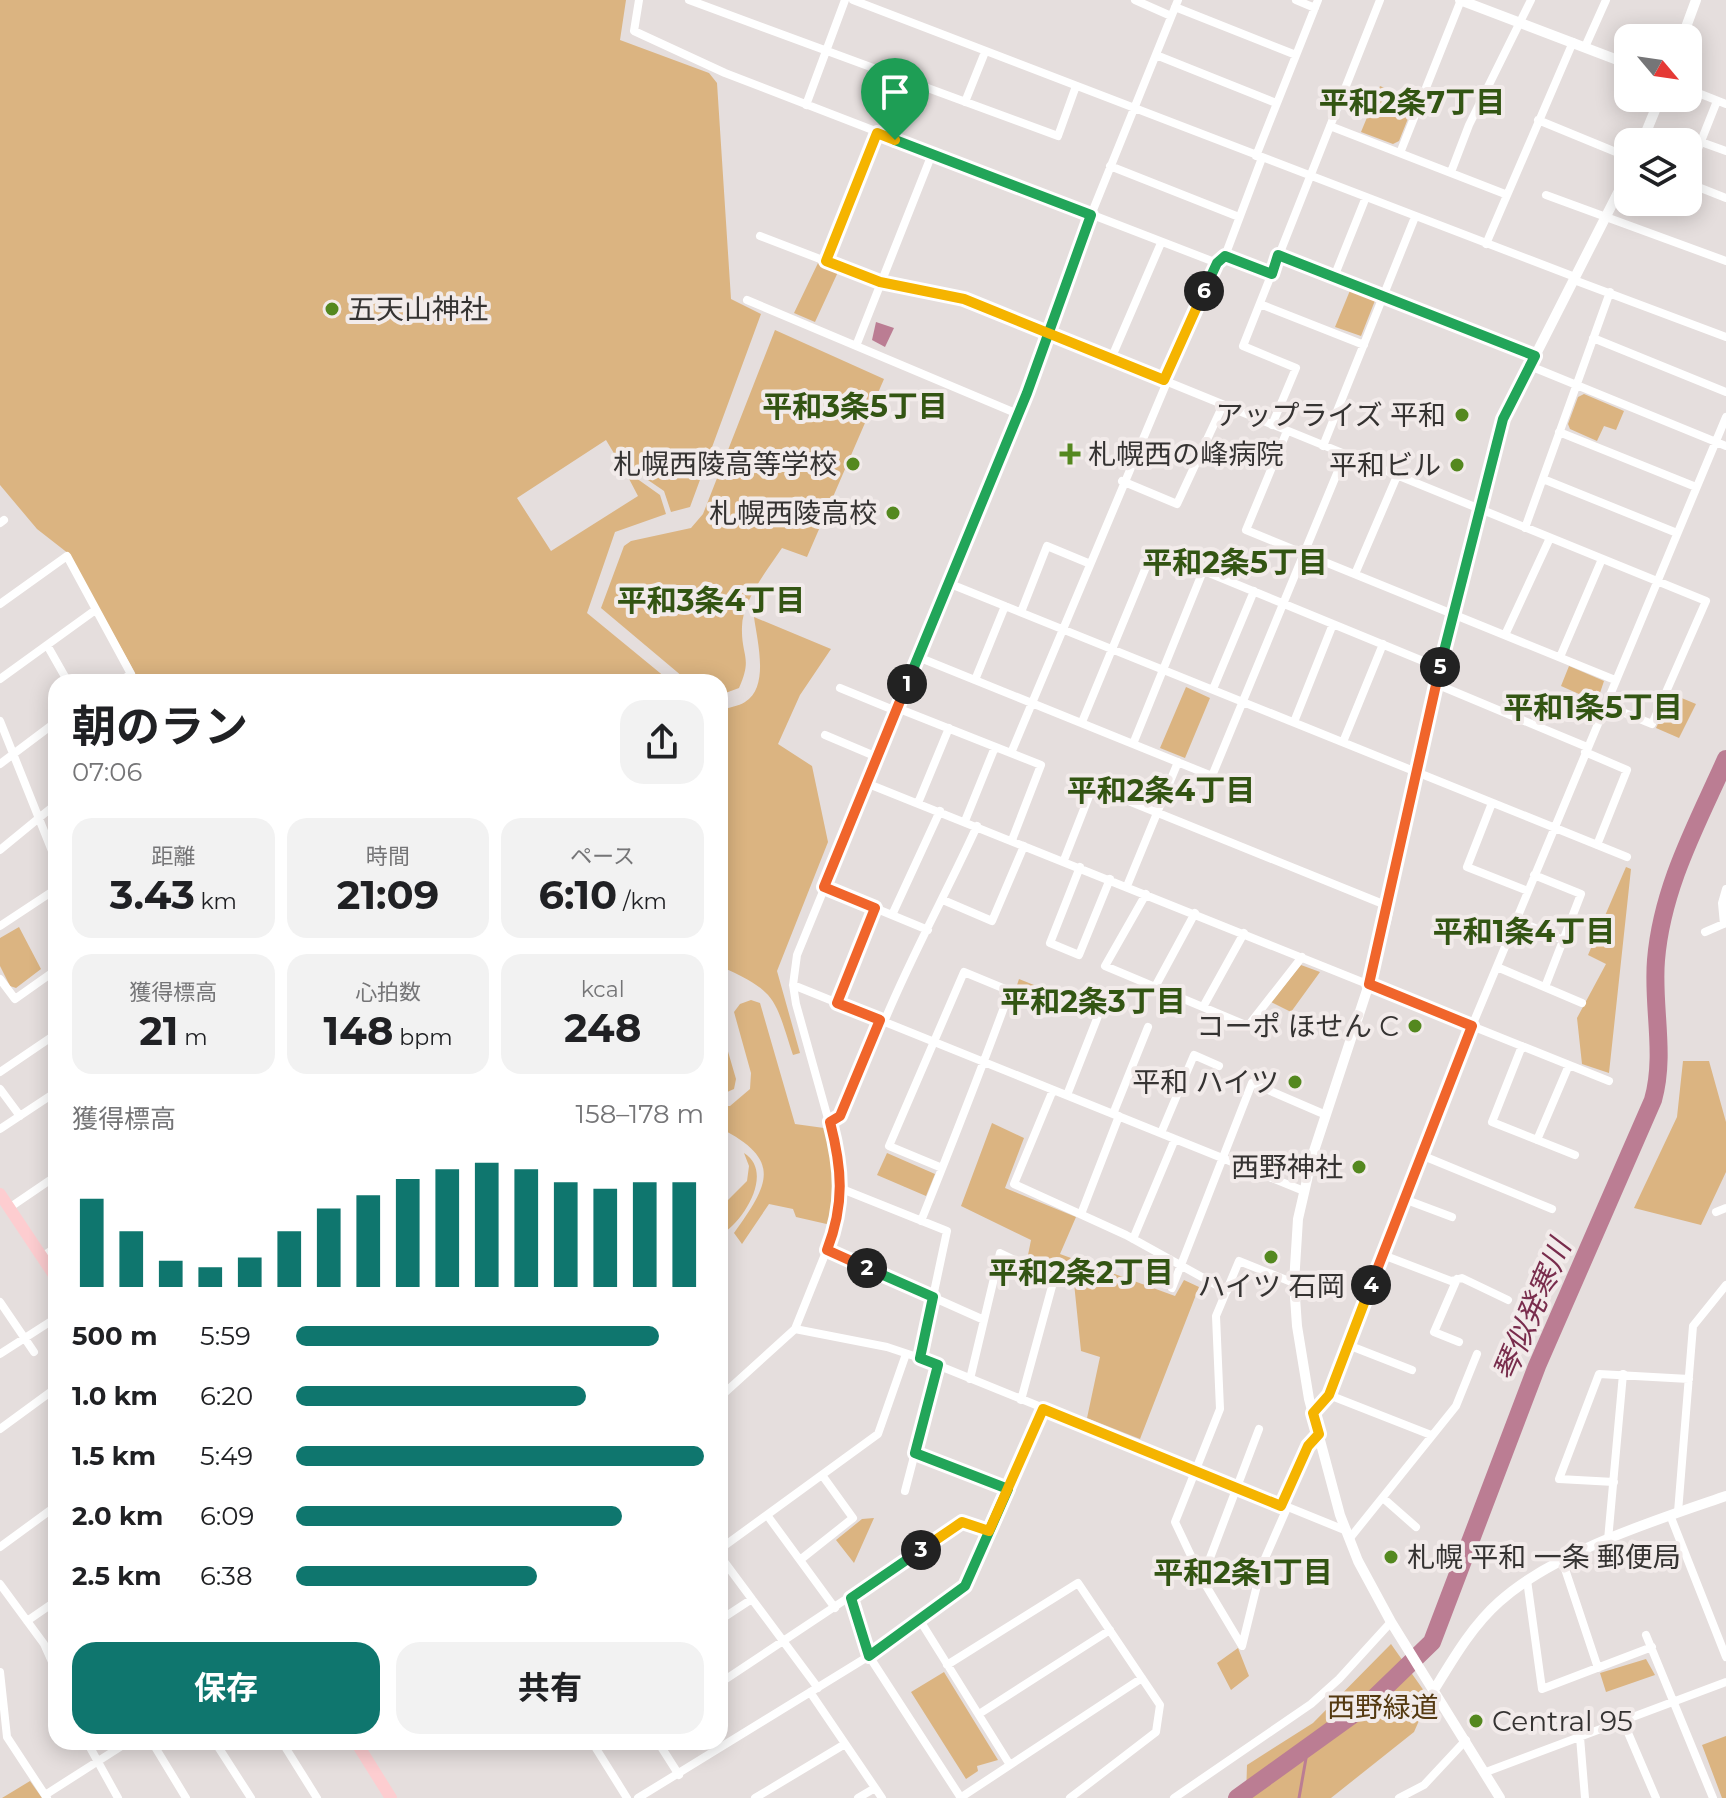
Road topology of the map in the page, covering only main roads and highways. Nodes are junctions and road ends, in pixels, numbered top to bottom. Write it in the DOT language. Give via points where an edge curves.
graph roads {
  1 [pos="0,1194"];
  2 [pos="7,1213"];
  3 [pos="48,1266"];
  4 [pos="361,1750"];
  5 [pos="391,1798"];
  1 -- 2 [label="main road"];
  2 -- 3 [label="main road"];
  4 -- 5 [label="main road"];
}
